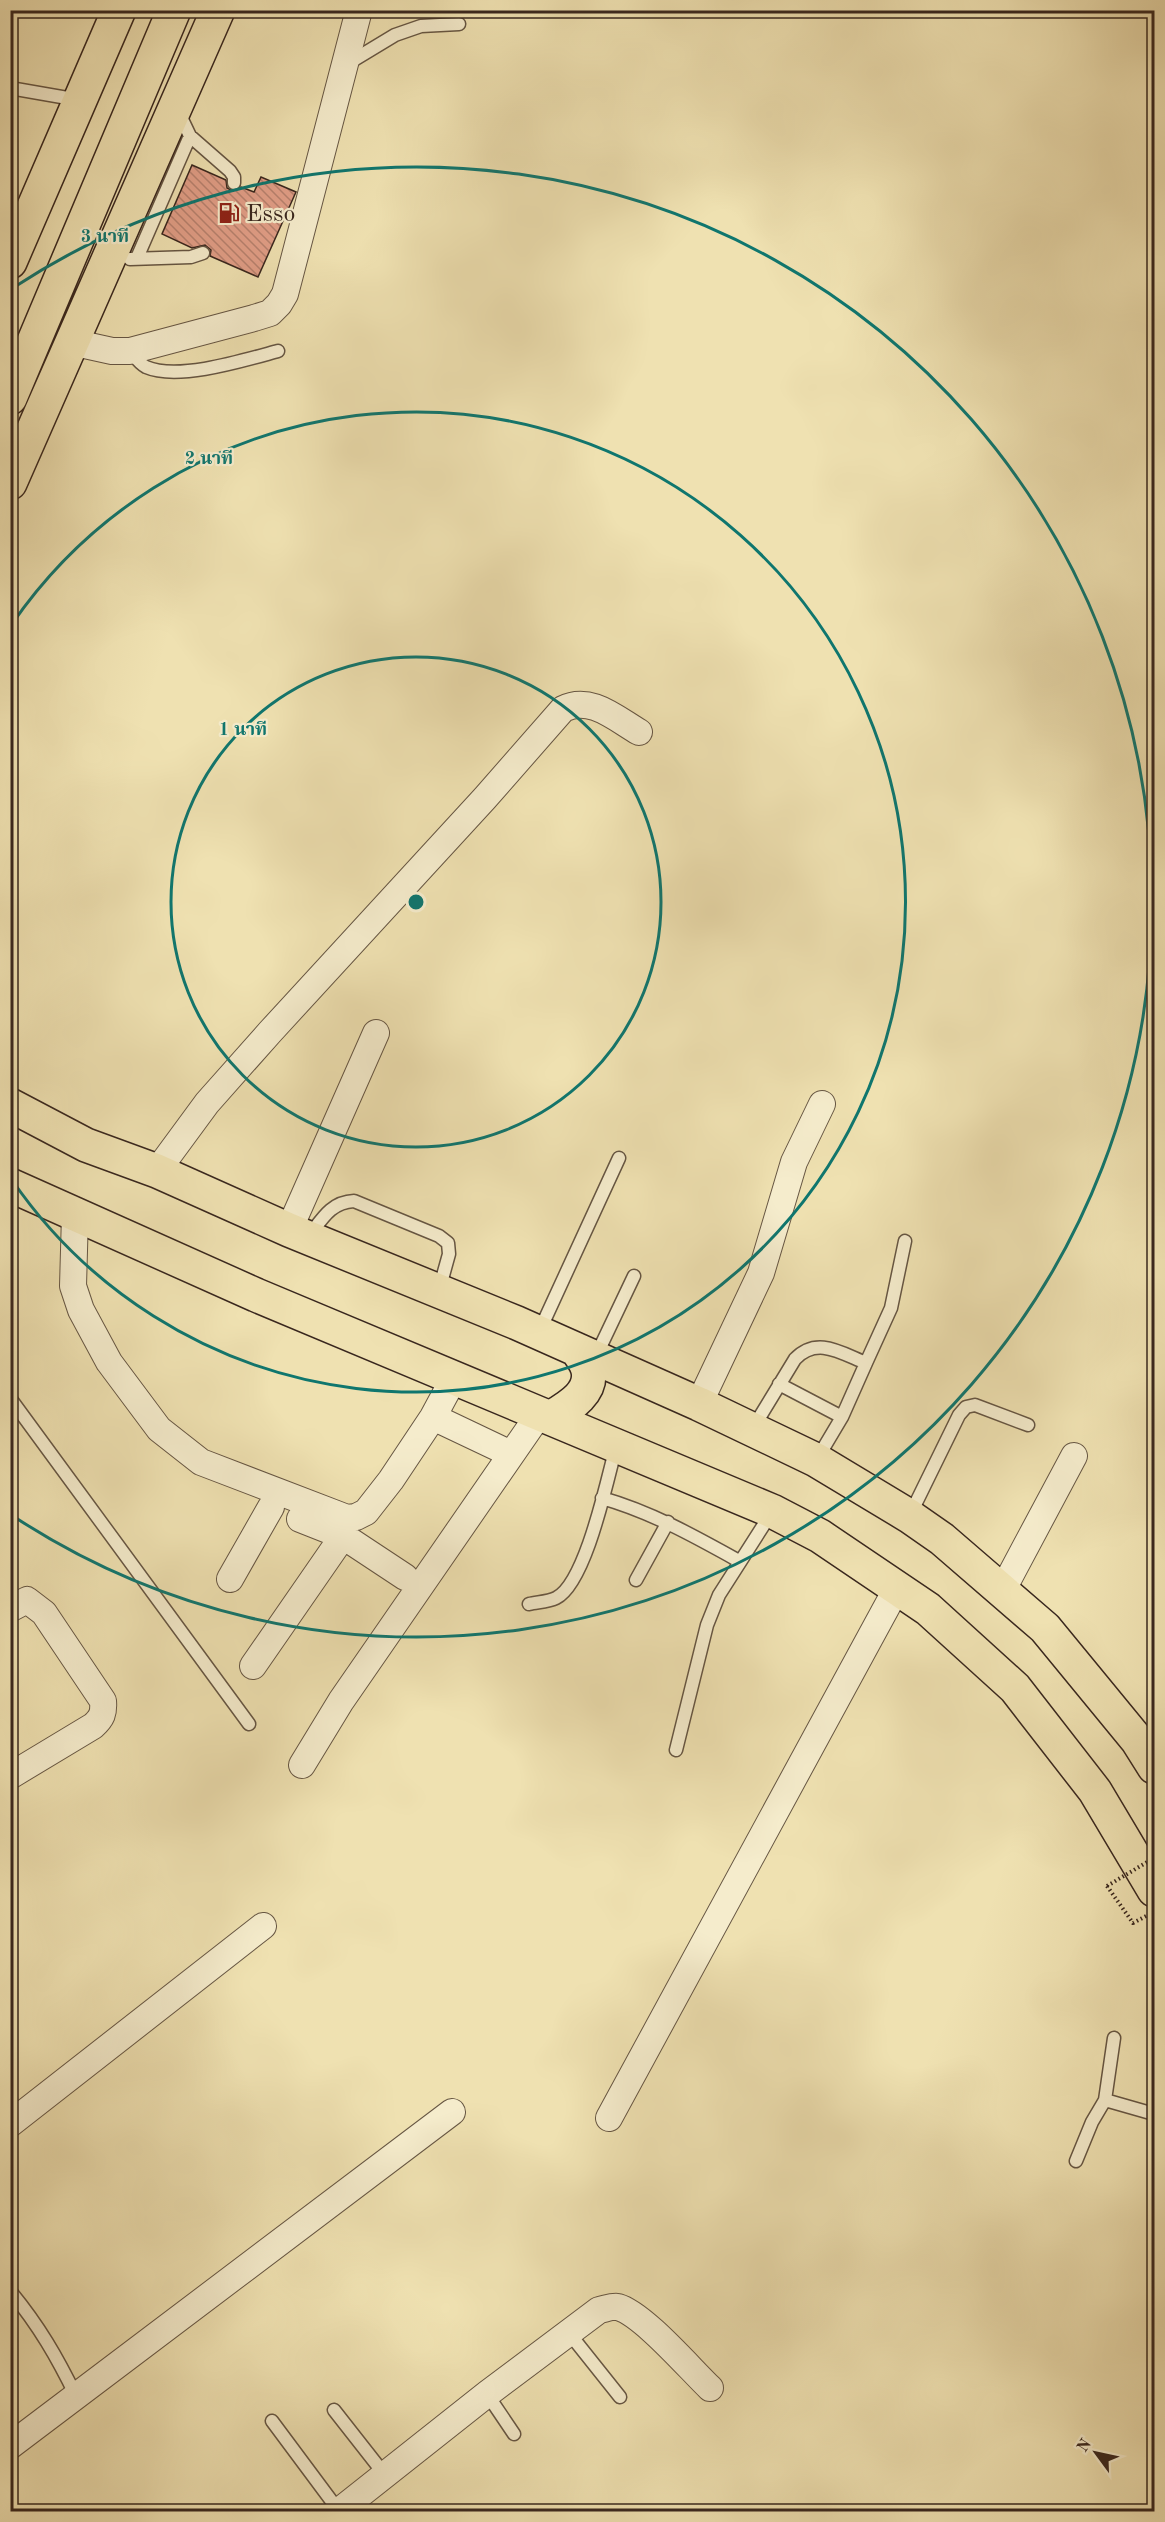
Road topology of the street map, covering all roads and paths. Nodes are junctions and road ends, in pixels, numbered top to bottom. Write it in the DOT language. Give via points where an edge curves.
graph roads {
  1 [pos="119,10"];
  2 [pos="174,10"];
  3 [pos="218,10"];
  4 [pos="359,10"];
  5 [pos="459,24"];
  6 [pos="346,65"];
  7 [pos="10,88"];
  8 [pos="80,100"];
  9 [pos="176,106"];
  10 [pos="190,136"];
  11 [pos="234,183"];
  12 [pos="203,253"];
  13 [pos="122,259"];
  14 [pos="10,262"];
  15 [pos="72,342"];
  16 [pos="130,351"];
  17 [pos="278,351"];
  18 [pos="10,398"];
  19 [pos="10,483"];
  20 [pos="639,732"];
  21 [pos="376,1033"];
  22 [pos="822,1104"];
  23 [pos="10,1105"];
  24 [pos="10,1115"];
  25 [pos="86,1145"];
  26 [pos="619,1158"];
  27 [pos="157,1171"];
  28 [pos="10,1185"];
  29 [pos="75,1215"];
  30 [pos="299,1233"];
  31 [pos="905,1241"];
  32 [pos="634,1276"];
  33 [pos="439,1291"];
  34 [pos="539,1333"];
  35 [pos="586,1354"];
  36 [pos="866,1363"];
  37 [pos="454,1378"];
  38 [pos="779,1384"];
  39 [pos="10,1398"];
  40 [pos="699,1404"];
  41 [pos="545,1415"];
  42 [pos="433,1417"];
  43 [pos="842,1418"];
  44 [pos="1028,1425"];
  45 [pos="753,1430"];
  46 [pos="616,1446"];
  47 [pos="511,1454"];
  48 [pos="1074,1456"];
  49 [pos="816,1460"];
  50 [pos="227,1473"];
  51 [pos="602,1498"];
  52 [pos="271,1507"];
  53 [pos="772,1511"];
  54 [pos="909,1516"];
  55 [pos="668,1522"];
  56 [pos="343,1536"];
  57 [pos="451,1542"];
  58 [pos="739,1561"];
  59 [pos="405,1577"];
  60 [pos="230,1579"];
  61 [pos="636,1580"];
  62 [pos="897,1588"];
  63 [pos="1002,1591"];
  64 [pos="529,1604"];
  65 [pos="10,1609"];
  66 [pos="253,1666"];
  67 [pos="341,1701"];
  68 [pos="249,1724"];
  69 [pos="676,1750"];
  70 [pos="302,1765"];
  71 [pos="1155,1767"];
  72 [pos="10,1776"];
  73 [pos="1155,1858"];
  74 [pos="1155,1890"];
  75 [pos="1155,1912"];
  76 [pos="263,1926"];
  77 [pos="1114,2038"];
  78 [pos="1105,2100"];
  79 [pos="452,2112"];
  80 [pos="1155,2114"];
  81 [pos="609,2118"];
  82 [pos="10,2124"];
  83 [pos="1076,2161"];
  84 [pos="11,2292"];
  85 [pos="569,2333"];
  86 [pos="710,2388"];
  87 [pos="487,2394"];
  88 [pos="76,2396"];
  89 [pos="620,2397"];
  90 [pos="334,2410"];
  91 [pos="272,2421"];
  92 [pos="514,2434"];
  93 [pos="10,2446"];
  94 [pos="385,2475"];
  95 [pos="338,2511"];
  1 -- 8 [label="main road"];
  2 -- 18 [label="main road"];
  3 -- 9 [label="main road"];
  4 -- 6 [label="street"];
  5 -- 6 [label="lane" via="421,26 395,35"];
  6 -- 16 [label="street" via="298,252 279,304 270,313"];
  7 -- 8 [label="lane"];
  8 -- 14 [label="main road"];
  9 -- 10 [label="lane"];
  9 -- 13 [label="main road"];
  10 -- 11 [label="lane" via="230,171"];
  10 -- 13 [label="lane"];
  12 -- 13 [label="lane" via="191,257"];
  13 -- 15 [label="main road"];
  15 -- 16 [label="street"];
  15 -- 19 [label="main road"];
  16 -- 17 [label="lane" via="144,366 191,371"];
  20 -- 27 [label="street" via="588,704 574,703 563,709 207,1103"];
  21 -- 30 [label="street"];
  22 -- 40 [label="street" via="794,1162 761,1273"];
  23 -- 25 [label="main road"];
  24 -- 25 [label="main road"];
  25 -- 27 [label="main road"];
  26 -- 34 [label="lane"];
  27 -- 30 [label="main road"];
  28 -- 29 [label="main road"];
  29 -- 37 [label="main road"];
  29 -- 50 [label="street" via="73,1286 81,1310 109,1362 159,1429 201,1462"];
  30 -- 33 [label="main road"];
  30 -- 33 [label="lane" via="331,1208 354,1201 420,1228 448,1243 449,1254"];
  31 -- 36 [label="lane" via="891,1308"];
  32 -- 35 [label="lane"];
  33 -- 34 [label="main road"];
  34 -- 35 [label="main road"];
  35 -- 40 [label="main road"];
  35 -- 41 [label="main road" via="588,1381 583,1393 574,1403"];
  36 -- 38 [label="lane" via="812,1346 795,1359"];
  36 -- 43 [label="lane"];
  37 -- 41 [label="main road"];
  37 -- 42 [label="street"];
  38 -- 43 [label="lane"];
  38 -- 45 [label="lane"];
  39 -- 68 [label="lane"];
  40 -- 45 [label="main road"];
  41 -- 46 [label="main road"];
  41 -- 47 [label="street"];
  42 -- 47 [label="street"];
  42 -- 50 [label="street" via="385,1488 366,1512 356,1517 346,1518"];
  43 -- 49 [label="lane"];
  44 -- 54 [label="lane" via="975,1405 966,1407"];
  45 -- 49 [label="main road"];
  46 -- 51 [label="lane"];
  46 -- 53 [label="main road"];
  47 -- 57 [label="street"];
  48 -- 63 [label="street"];
  49 -- 54 [label="main road"];
  50 -- 52 [label="street" via="244,1490"];
  51 -- 55 [label="lane"];
  51 -- 64 [label="lane" via="589,1545 563,1593 555,1599"];
  52 -- 56 [label="street"];
  52 -- 60 [label="street"];
  53 -- 58 [label="lane"];
  53 -- 62 [label="main road" via="820,1536"];
  54 -- 63 [label="main road"];
  55 -- 58 [label="lane"];
  55 -- 61 [label="lane"];
  56 -- 59 [label="street"];
  56 -- 66 [label="street"];
  57 -- 59 [label="street" via="426,1550"];
  57 -- 67 [label="street"];
  58 -- 69 [label="lane" via="707,1625"];
  59 -- 67 [label="street" via="343,1671"];
  62 -- 74 [label="main road" via="928,1609 1015,1688 1095,1791"];
  62 -- 81 [label="street"];
  63 -- 71 [label="main road" via="1045,1628"];
  65 -- 72 [label="street" via="27,1600 44,1613 103,1701 104,1711 93,1726"];
  67 -- 70 [label="street"];
  73 -- 75 [label="path, bridge" via="1107,1886 1133,1923"];
  76 -- 82 [label="street"];
  77 -- 78 [label="lane"];
  78 -- 80 [label="lane"];
  78 -- 83 [label="lane"];
  79 -- 88 [label="street"];
  84 -- 88 [label="lane" via="54,2350"];
  85 -- 86 [label="street" via="599,2310 616,2307 655,2334"];
  85 -- 87 [label="street"];
  85 -- 89 [label="lane"];
  87 -- 92 [label="lane"];
  87 -- 94 [label="street"];
  88 -- 93 [label="street"];
  90 -- 94 [label="lane"];
  91 -- 95 [label="lane"];
  94 -- 95 [label="street"];
}
